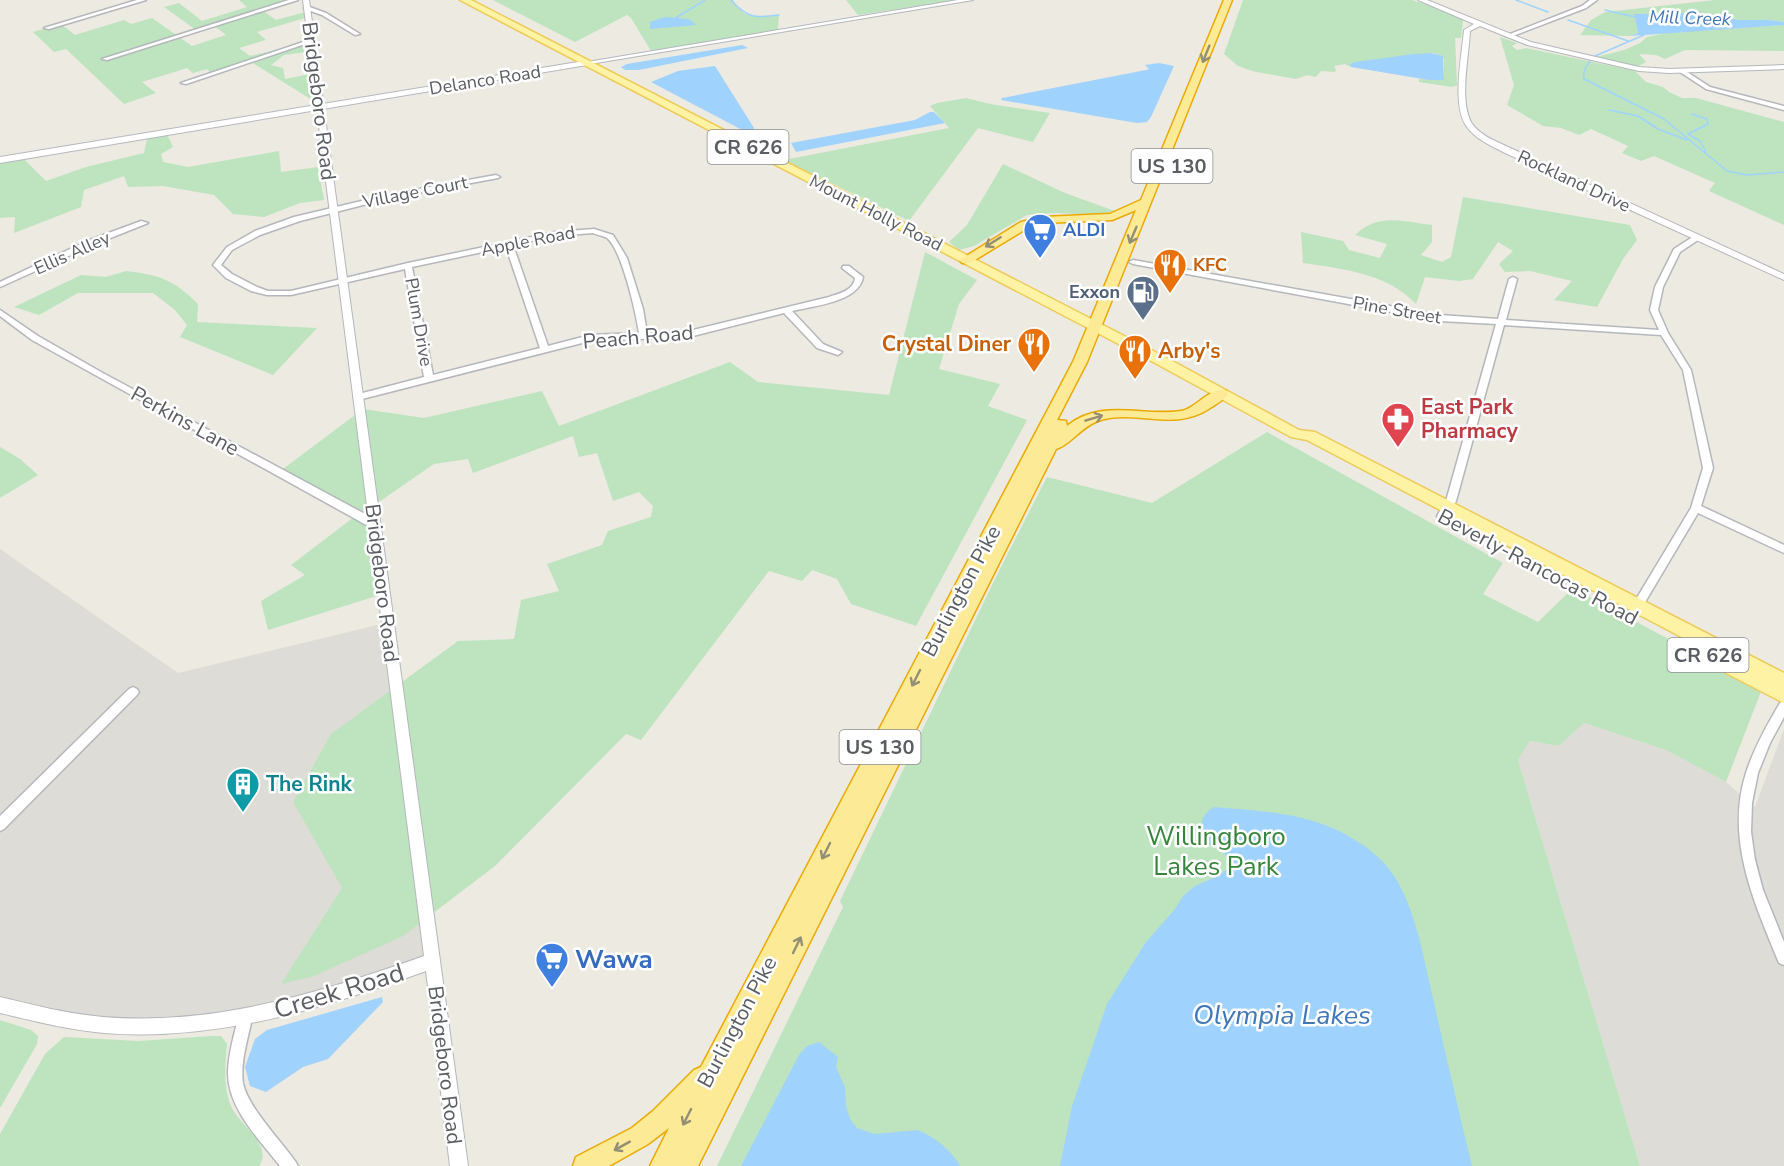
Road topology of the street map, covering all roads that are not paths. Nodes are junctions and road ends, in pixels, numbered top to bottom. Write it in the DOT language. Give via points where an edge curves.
graph roads {
  1 [pos="143,0"];
  2 [pos="295,0"];
  3 [pos="464,0"];
  4 [pos="970,0"];
  5 [pos="1228,0"];
  6 [pos="1238,0"];
  7 [pos="1421,0"];
  8 [pos="1594,0"];
  9 [pos="1575,1"];
  10 [pos="306,4"];
  11 [pos="1588,5"];
  12 [pos="1480,24"];
  13 [pos="47,28"];
  14 [pos="357,34"];
  15 [pos="1508,36"];
  16 [pos="311,41"];
  17 [pos="105,58"];
  18 [pos="584,63"];
  19 [pos="1784,67"];
  20 [pos="1682,71"];
  21 [pos="184,83"];
  22 [pos="321,106"];
  23 [pos="1784,108"];
  24 [pos="0,160"];
  25 [pos="496,177"];
  26 [pos="1147,201"];
  27 [pos="333,208"];
  28 [pos="144,223"];
  29 [pos="1697,238"];
  30 [pos="509,244"];
  31 [pos="966,260"];
  32 [pos="1133,262"];
  33 [pos="408,265"];
  34 [pos="846,268"];
  35 [pos="1784,277"];
  36 [pos="1513,279"];
  37 [pos="342,280"];
  38 [pos="0,285"];
  39 [pos="1118,300"];
  40 [pos="787,311"];
  41 [pos="0,312"];
  42 [pos="1499,323"];
  43 [pos="1104,327"];
  44 [pos="1664,333"];
  45 [pos="643,335"];
  46 [pos="545,350"];
  47 [pos="838,352"];
  48 [pos="429,379"];
  49 [pos="1221,394"];
  50 [pos="358,397"];
  51 [pos="1047,451"];
  52 [pos="1696,508"];
  53 [pos="1445,512"];
  54 [pos="374,524"];
  55 [pos="1784,549"];
  56 [pos="1634,611"];
  57 [pos="1784,682"];
  58 [pos="133,692"];
  59 [pos="1784,695"];
  60 [pos="1784,706"];
  61 [pos="0,825"];
  62 [pos="1784,958"];
  63 [pos="432,961"];
  64 [pos="0,1005"];
  65 [pos="245,1018"];
  66 [pos="713,1067"];
  67 [pos="290,1166"];
  68 [pos="459,1166"];
  69 [pos="585,1166"];
  70 [pos="662,1166"];
  71 [pos="685,1166"];
  1 -- 13 [label="street"];
  2 -- 17 [label="street"];
  3 -- 18 [label="main road, Mount Holly Road / CR 626"];
  4 -- 18 [label="street, Delanco Road"];
  5 -- 26 [label="highway, Burlington Pike / US 130, one-way"];
  6 -- 32 [label="highway, US 130"];
  7 -- 12 [label="street"];
  8 -- 11 [label="street"];
  9 -- 11 [label="street"];
  10 -- 14 [label="street"];
  10 -- 16 [label="street, Bridgeboro Road"];
  11 -- 15 [label="street"];
  12 -- 15 [label="street"];
  12 -- 29 [label="street, Rockland Drive" via="1467,30 1464,111 1474,130 1506,150"];
  15 -- 20 [label="street" via="1649,71"];
  16 -- 21 [label="street"];
  16 -- 22 [label="street, Bridgeboro Road"];
  18 -- 22 [label="main road, Delanco Road"];
  18 -- 31 [label="main road, Mount Holly Road / CR 626"];
  19 -- 20 [label="street"];
  20 -- 23 [label="street" via="1708,88"];
  22 -- 24 [label="main road, Delanco Road"];
  22 -- 27 [label="street, Bridgeboro Road"];
  25 -- 27 [label="street, Village Court"];
  26 -- 31 [label="highway, one-way" via="1112,217 1025,224"];
  26 -- 43 [label="highway, Burlington Pike / US 130, one-way"];
  27 -- 37 [label="street, Bridgeboro Road"];
  27 -- 37 [label="street, Village Court" via="243,241 219,257 217,265 243,284 267,293 291,293"];
  28 -- 38 [label="street, Ellis Alley"];
  29 -- 35 [label="street, Rockland Drive"];
  29 -- 44 [label="street" via="1677,251 1659,286 1654,310"];
  30 -- 33 [label="street, Apple Road"];
  30 -- 45 [label="street, Apple Road" via="579,230 610,237 630,277"];
  30 -- 46 [label="street"];
  31 -- 43 [label="main road, Mount Holly Road / CR 626"];
  32 -- 39 [label="highway, US 130"];
  32 -- 42 [label="street, Pine Street" via="1428,316"];
  33 -- 37 [label="street, Apple Road"];
  33 -- 48 [label="street, Plum Drive"];
  34 -- 40 [label="street, Peach Road" via="860,280 852,291"];
  36 -- 42 [label="street"];
  37 -- 50 [label="street, Bridgeboro Road"];
  40 -- 45 [label="street, Peach Road" via="689,334"];
  40 -- 47 [label="street" via="820,346"];
  41 -- 54 [label="street, Perkins Lane" via="35,338 98,374"];
  42 -- 44 [label="street, Pine Street"];
  42 -- 53 [label="street"];
  43 -- 49 [label="main road, Beverly-Rancocas Road / CR 626"];
  43 -- 51 [label="highway, Burlington Pike / US 130"];
  43 -- 66 [label="highway, Burlington Pike / US 130, one-way" via="1068,386"];
  44 -- 52 [label="street" via="1687,370 1708,468"];
  45 -- 46 [label="street, Peach Road" via="590,338"];
  46 -- 48 [label="street, Peach Road"];
  48 -- 50 [label="street, Peach Road"];
  51 -- 49 [label="highway, one-way" via="1076,426 1097,416 1181,416"];
  49 -- 53 [label="main road, Beverly-Rancocas Road / CR 626" via="1296,434 1303,442"];
  50 -- 54 [label="street, Bridgeboro Road"];
  71 -- 51 [label="highway, Burlington Pike / US 130, one-way"];
  52 -- 55 [label="street"];
  52 -- 56 [label="street"];
  53 -- 56 [label="main road, Beverly-Rancocas Road / CR 626"];
  54 -- 63 [label="street, Bridgeboro Road"];
  56 -- 57 [label="main road, Beverly-Rancocas Road / CR 626"];
  56 -- 59 [label="main road, Beverly-Rancocas Road / CR 626"];
  58 -- 61 [label="street"];
  60 -- 62 [label="street" via="1750,780 1743,821 1750,869"];
  63 -- 65 [label="street, Creek Road" via="340,994"];
  63 -- 68 [label="street, Bridgeboro Road"];
  64 -- 65 [label="street, Creek Road" via="78,1022 121,1026"];
  65 -- 67 [label="street, Creek Road" via="235,1066 236,1086 249,1111"];
  66 -- 69 [label="highway, one-way" via="640,1136"];
  66 -- 70 [label="highway, Burlington Pike / US 130, one-way"];
}
